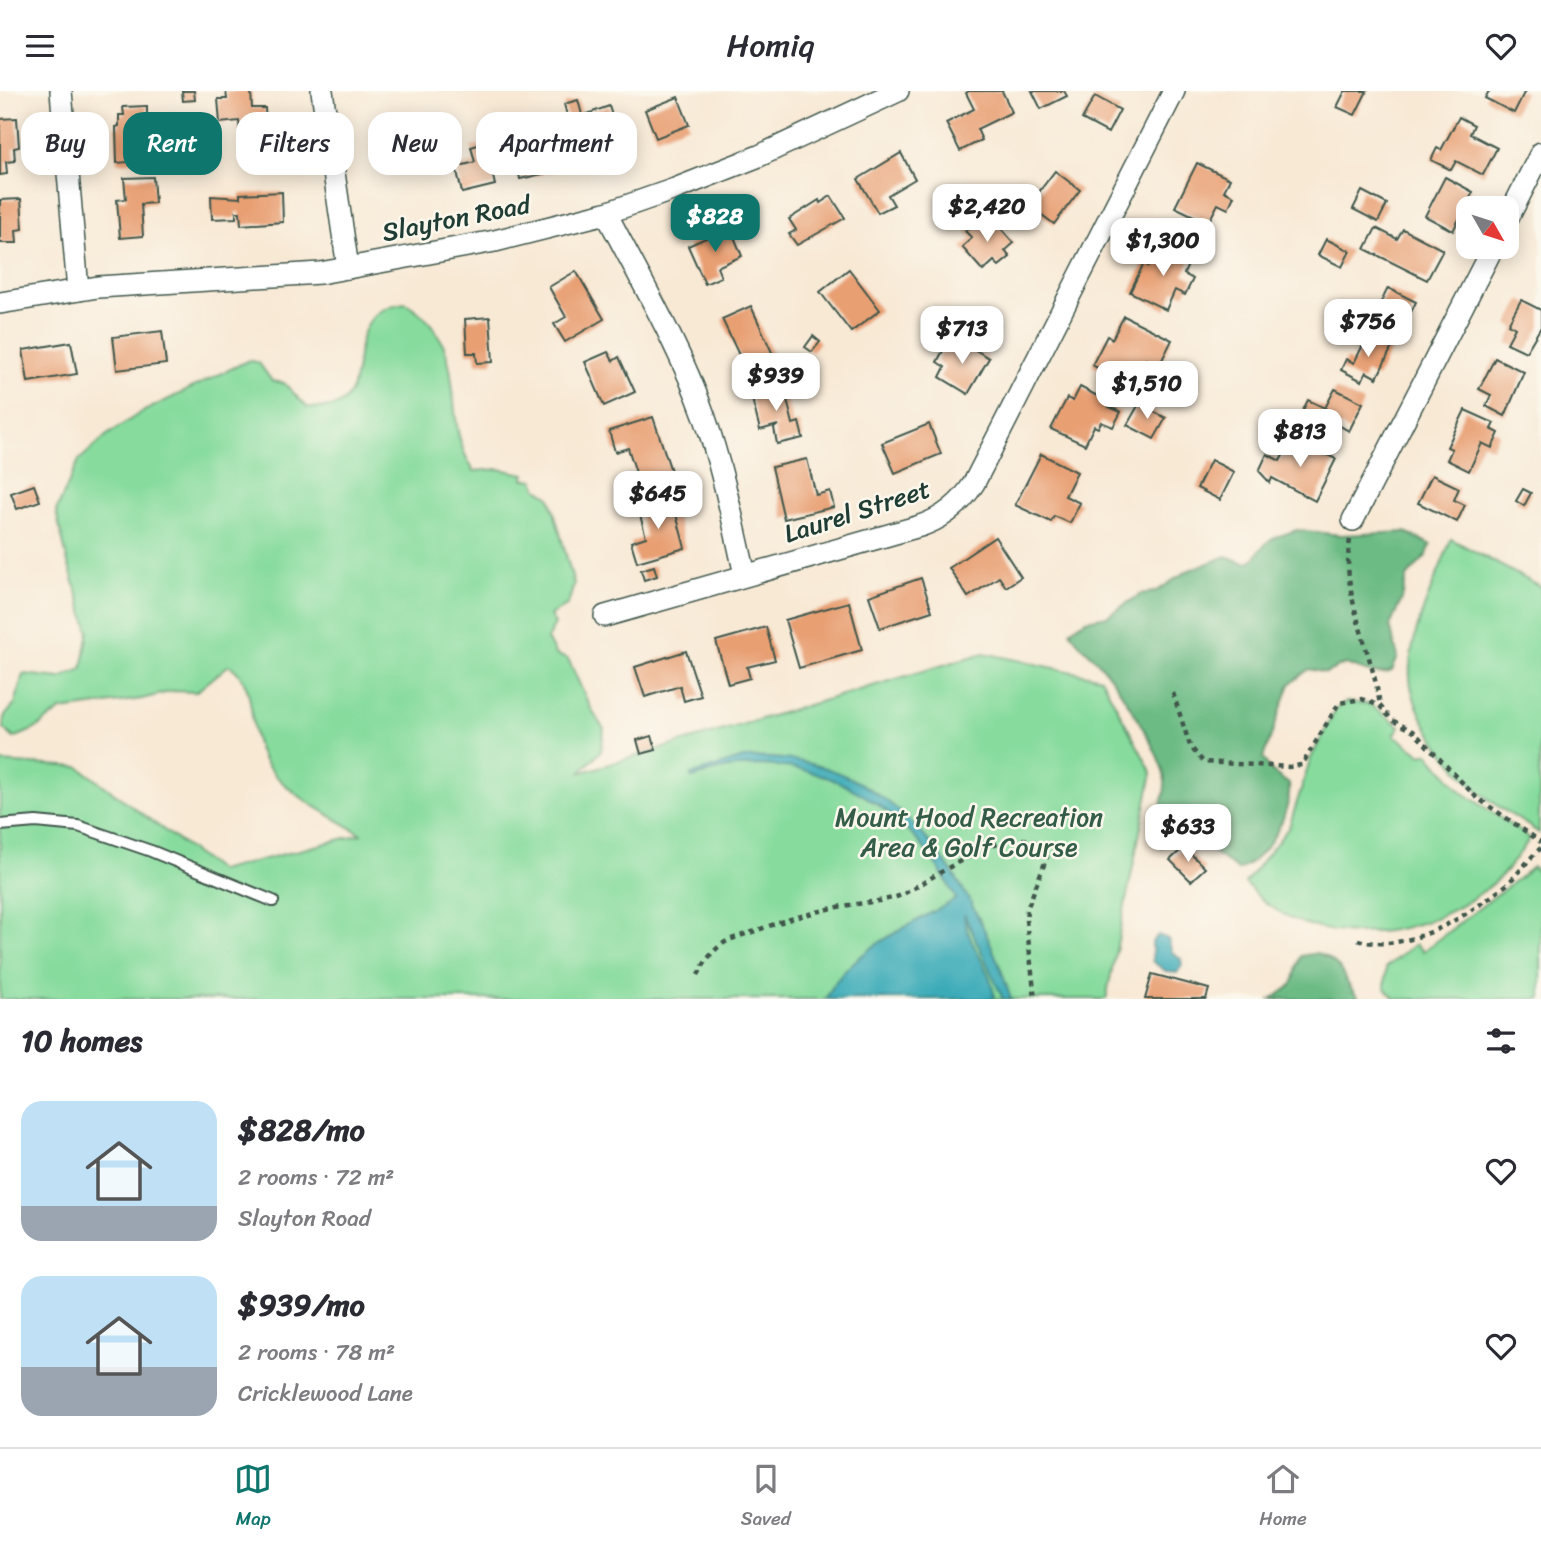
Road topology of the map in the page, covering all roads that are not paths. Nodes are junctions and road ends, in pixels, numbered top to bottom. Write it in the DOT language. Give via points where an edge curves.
graph roads {
  1 [pos="61,91"];
  2 [pos="322,91"];
  3 [pos="898,91"];
  4 [pos="1174,91"];
  5 [pos="1541,153"];
  6 [pos="1519,196"];
  7 [pos="607,213"];
  8 [pos="1487,259"];
  9 [pos="348,268"];
  10 [pos="78,290"];
  11 [pos="0,303"];
  12 [pos="1353,520"];
  13 [pos="745,575"];
  14 [pos="605,616"];
  15 [pos="0,825"];
  16 [pos="273,901"];
  1 -- 10 [label="street"];
  2 -- 9 [label="street"];
  3 -- 7 [label="street, Slayton Road" via="759,156"];
  4 -- 13 [label="street, Laurel Street" via="964,498 944,515 920,526"];
  5 -- 6 [label="street"];
  7 -- 9 [label="street, Slayton Road" via="495,241"];
  7 -- 13 [label="street" via="703,413"];
  8 -- 12 [label="street"];
  9 -- 10 [label="street, Slayton Road"];
  10 -- 11 [label="street, Slayton Road"];
  13 -- 14 [label="street, Laurel Street"];
  15 -- 16 [label="lane" via="78,826"];
}
